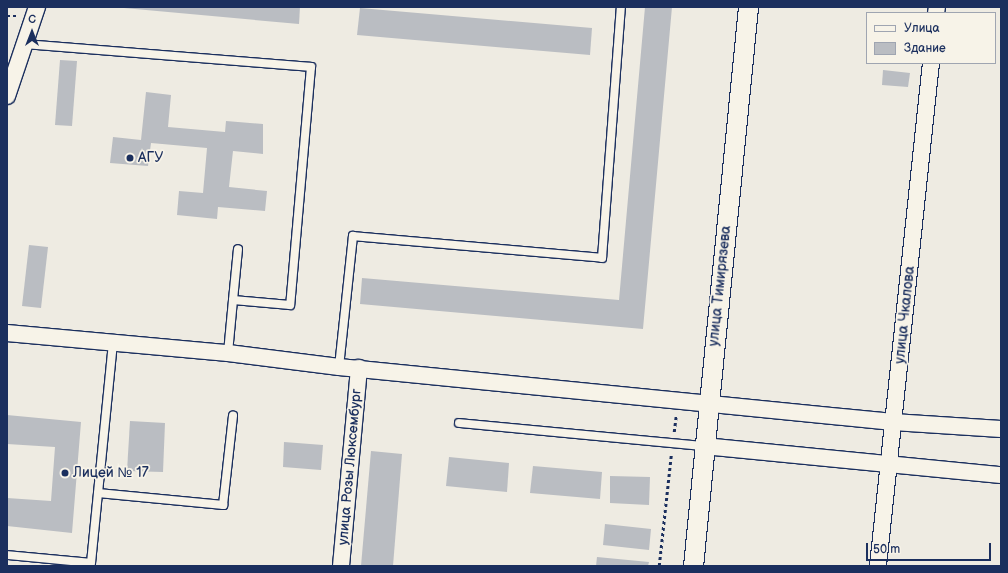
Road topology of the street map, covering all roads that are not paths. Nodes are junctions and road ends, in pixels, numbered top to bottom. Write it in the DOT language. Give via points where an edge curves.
graph roads {
  1 [pos="37,7"];
  2 [pos="621,7"];
  3 [pos="748,7"];
  4 [pos="26,44"];
  5 [pos="931,64"];
  6 [pos="7,96"];
  7 [pos="238,249"];
  8 [pos="233,300"];
  9 [pos="7,333"];
  10 [pos="113,342"];
  11 [pos="228,353"];
  12 [pos="339,367"];
  13 [pos="359,368"];
  14 [pos="709,403"];
  15 [pos="233,416"];
  16 [pos="893,422"];
  17 [pos="459,423"];
  18 [pos="1001,429"];
  19 [pos="704,446"];
  20 [pos="889,465"];
  21 [pos="1001,475"];
  22 [pos="98,493"];
  23 [pos="7,555"];
  24 [pos="341,566"];
  25 [pos="693,566"];
  26 [pos="878,566"];
  1 -- 4 [label="street"];
  2 -- 12 [label="lane" via="602,258 353,236"];
  3 -- 14 [label="street, улица Тимирязева"];
  4 -- 6 [label="street"];
  4 -- 8 [label="lane" via="312,67 290,305"];
  5 -- 16 [label="street, улица Чкалова"];
  7 -- 8 [label="lane"];
  8 -- 11 [label="lane"];
  9 -- 10 [label="street"];
  10 -- 11 [label="street"];
  10 -- 22 [label="lane"];
  11 -- 12 [label="street"];
  12 -- 13 [label="street"];
  13 -- 14 [label="street"];
  13 -- 24 [label="street, улица Розы Люксембург"];
  14 -- 16 [label="street"];
  14 -- 19 [label="street, улица Тимирязева"];
  15 -- 22 [label="lane" via="223,504"];
  16 -- 18 [label="street"];
  16 -- 20 [label="street, улица Чкалова"];
  17 -- 19 [label="lane"];
  19 -- 20 [label="street"];
  19 -- 25 [label="street, улица Тимирязева"];
  20 -- 21 [label="street"];
  20 -- 26 [label="street, улица Чкалова"];
  22 -- 23 [label="lane" via="91,563"];
}
